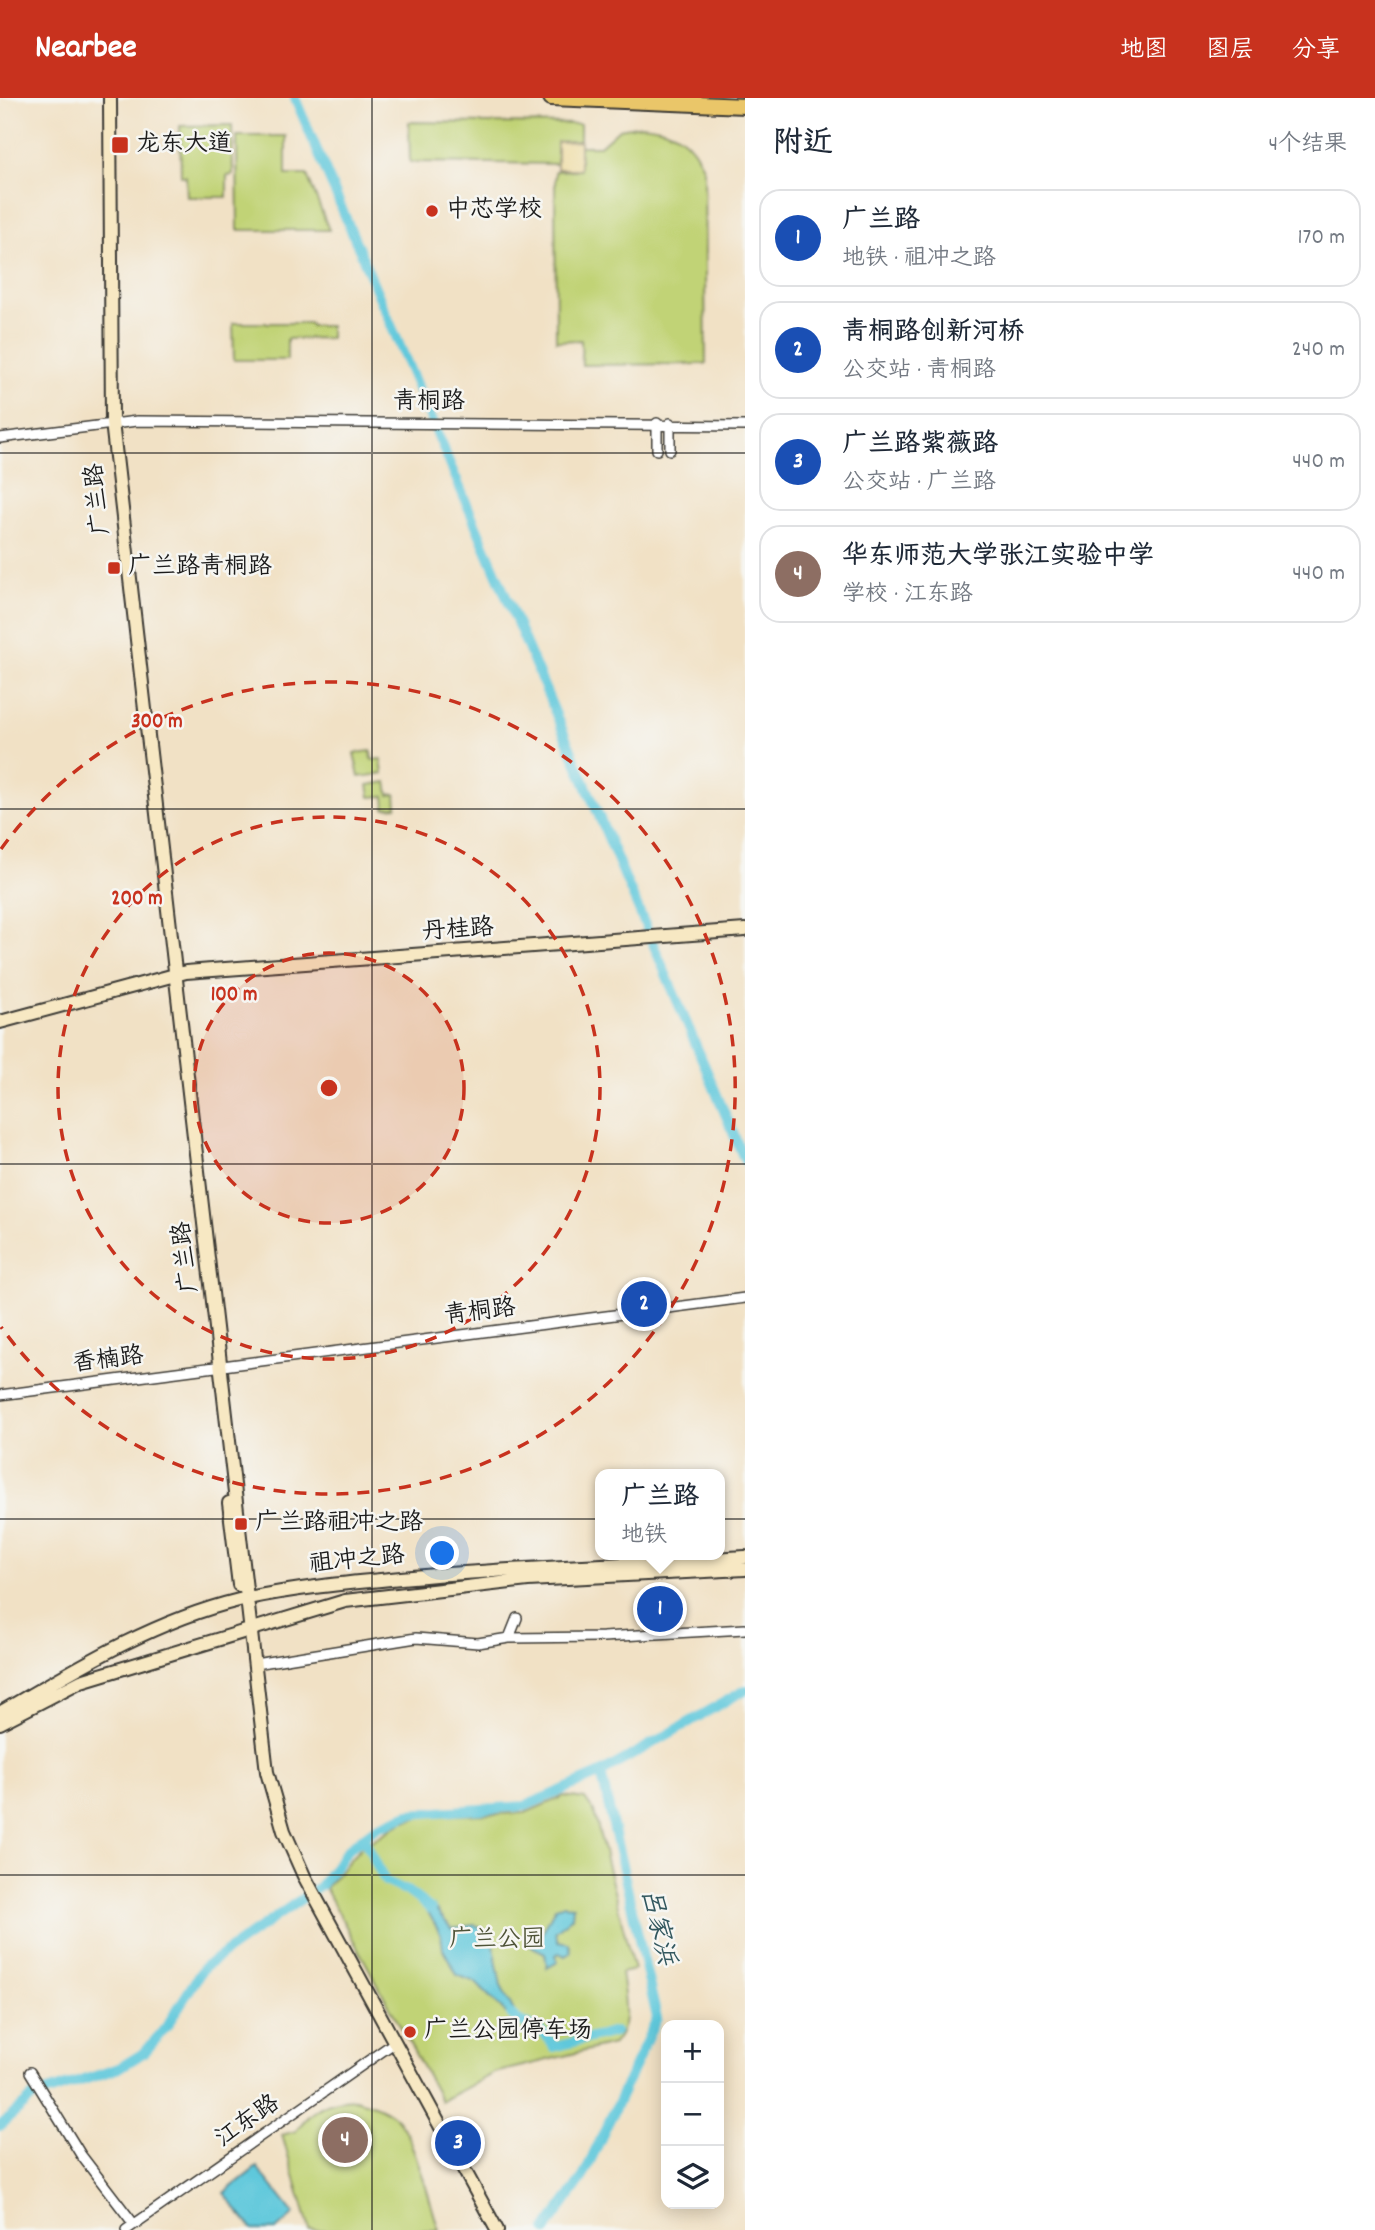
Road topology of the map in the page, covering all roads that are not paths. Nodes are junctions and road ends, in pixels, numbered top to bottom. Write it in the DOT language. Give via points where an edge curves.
graph roads {
  1 [pos="110,98"];
  2 [pos="551,98"];
  3 [pos="745,106"];
  4 [pos="112,422"];
  5 [pos="657,423"];
  6 [pos="670,423"];
  7 [pos="745,426"];
  8 [pos="0,438"];
  9 [pos="657,450"];
  10 [pos="670,450"];
  11 [pos="745,930"];
  12 [pos="745,935"];
  13 [pos="668,938"];
  14 [pos="174,977"];
  15 [pos="0,1022"];
  16 [pos="745,1298"];
  17 [pos="218,1367"];
  18 [pos="0,1395"];
  19 [pos="745,1557"];
  20 [pos="725,1558"];
  21 [pos="688,1560"];
  22 [pos="745,1569"];
  23 [pos="245,1599"];
  24 [pos="517,1618"];
  25 [pos="745,1629"];
  26 [pos="248,1631"];
  27 [pos="509,1637"];
  28 [pos="255,1664"];
  29 [pos="0,1713"];
  30 [pos="0,1723"];
  31 [pos="302,1878"];
  32 [pos="321,1914"];
  33 [pos="391,2045"];
  34 [pos="30,2072"];
  35 [pos="130,2227"];
  36 [pos="490,2230"];
  37 [pos="497,2230"];
  1 -- 4 [label="street, 广兰路"];
  2 -- 3 [label="main road"];
  4 -- 5 [label="street, 青桐路"];
  4 -- 8 [label="street"];
  4 -- 14 [label="street, 广兰路"];
  5 -- 6 [label="street, 青桐路"];
  5 -- 9 [label="street"];
  6 -- 7 [label="street, 青桐路"];
  6 -- 10 [label="street"];
  11 -- 13 [label="street, 丹桂路"];
  12 -- 13 [label="street, 丹桂路"];
  13 -- 14 [label="street, 丹桂路"];
  14 -- 15 [label="street, 丹桂路"];
  14 -- 17 [label="street, 广兰路" via="181,1086"];
  16 -- 17 [label="street, 青桐路"];
  17 -- 18 [label="street, 香楠路"];
  17 -- 23 [label="street, 广兰路"];
  19 -- 20 [label="street, 祖冲之路"];
  21 -- 23 [label="street, 祖冲之路" via="459,1572 342,1583"];
  22 -- 26 [label="street, 祖冲之路" via="528,1580 396,1593 345,1601"];
  23 -- 26 [label="street, 广兰路"];
  23 -- 29 [label="street, 祖冲之路" via="134,1640 74,1668"];
  24 -- 27 [label="street"];
  25 -- 27 [label="street"];
  26 -- 28 [label="street, 广兰路"];
  26 -- 30 [label="street, 祖冲之路" via="81,1681"];
  26 -- 31 [label="street, 广兰路" via="257,1742 267,1794 283,1842"];
  27 -- 28 [label="street" via="478,1643 416,1637"];
  28 -- 31 [label="street, 广兰路" via="267,1772"];
  31 -- 32 [label="street, 广兰路"];
  32 -- 33 [label="street, 广兰路"];
  32 -- 37 [label="street, 广兰路"];
  33 -- 35 [label="street, 江东路"];
  33 -- 36 [label="street, 广兰路"];
  34 -- 35 [label="street"];
}
